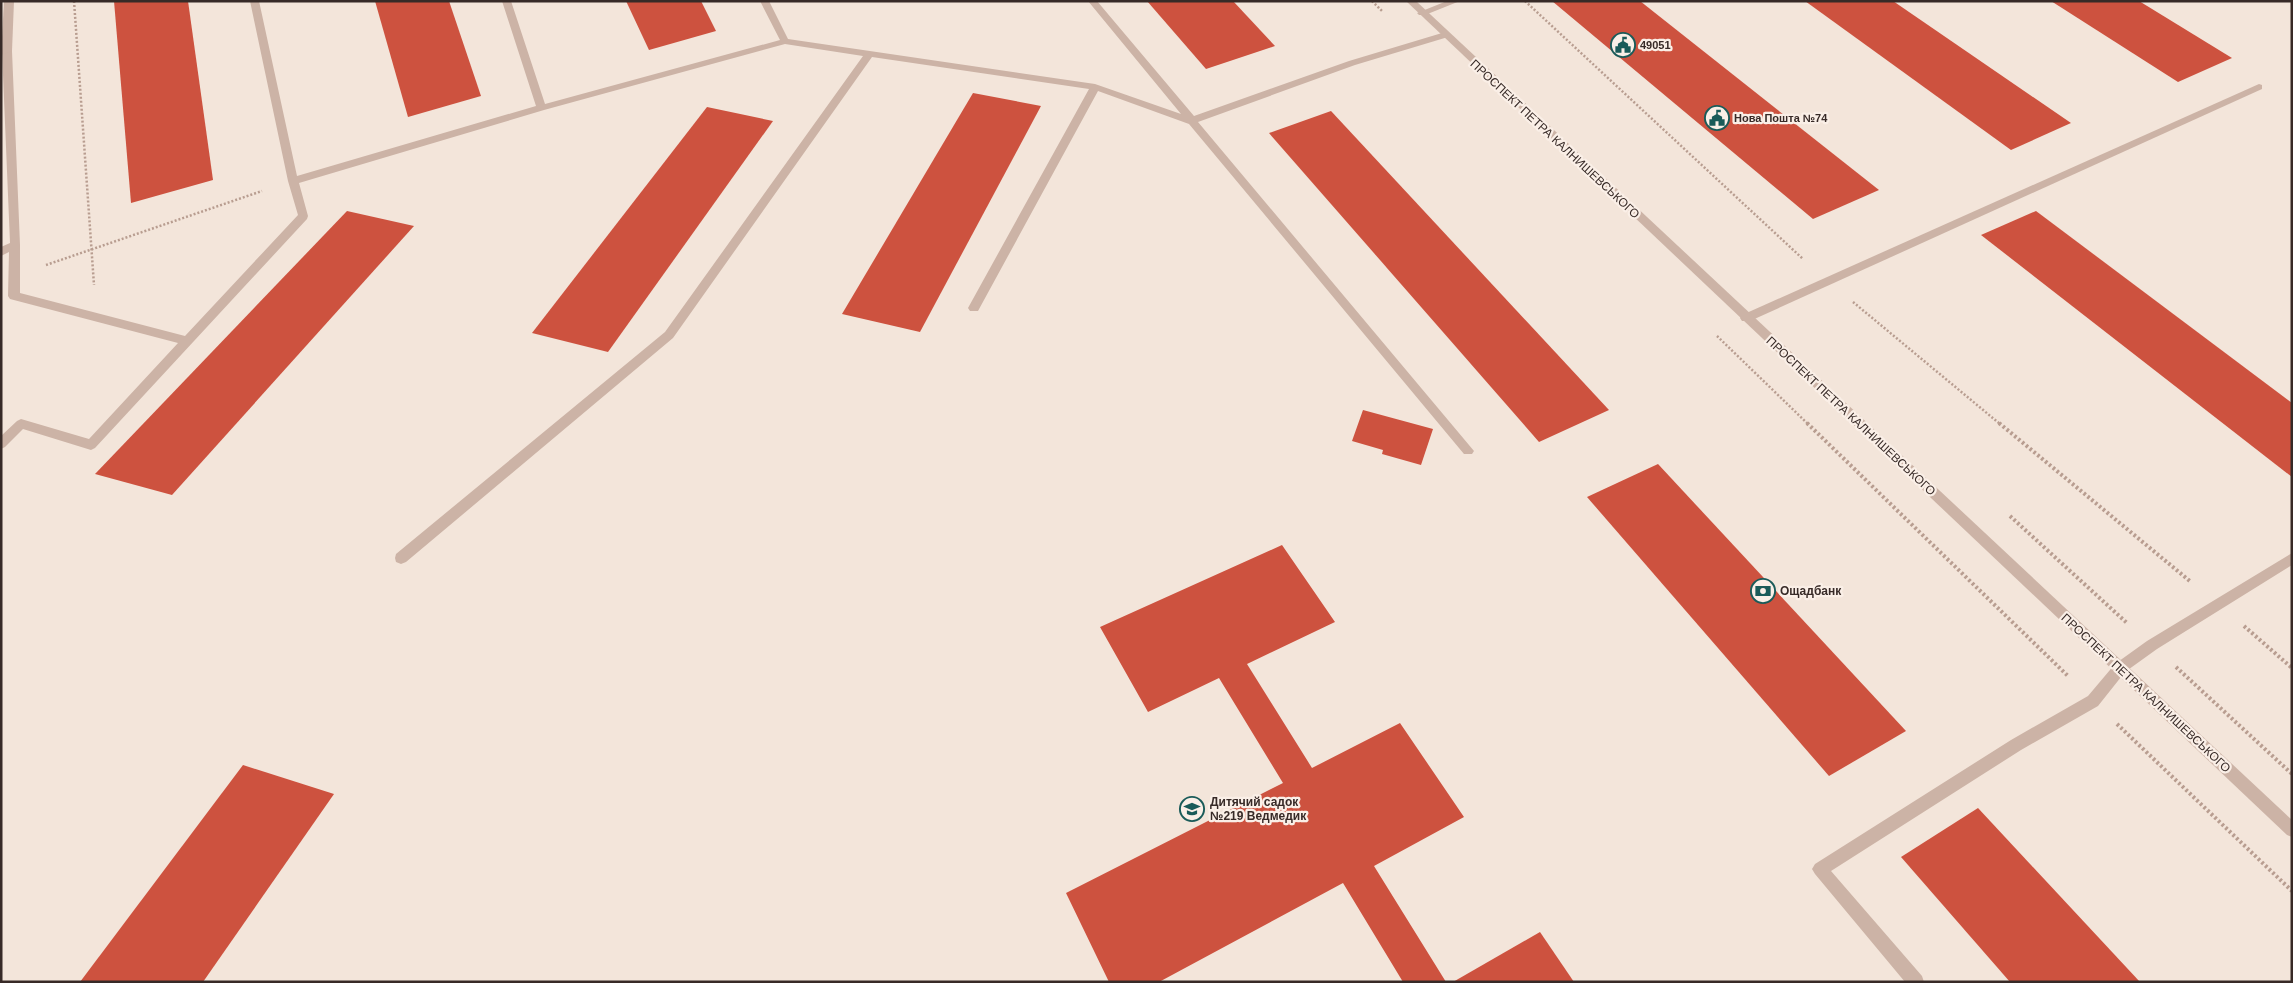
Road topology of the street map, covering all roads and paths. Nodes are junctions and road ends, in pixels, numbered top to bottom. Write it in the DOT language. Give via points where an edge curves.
graph roads {
  1 [pos="9,1"];
  2 [pos="74,1"];
  3 [pos="254,1"];
  4 [pos="506,1"];
  5 [pos="764,1"];
  6 [pos="1092,1"];
  7 [pos="1372,1"];
  8 [pos="1410,1"];
  9 [pos="1456,1"];
  10 [pos="1525,1"];
  11 [pos="1422,13"];
  12 [pos="1445,34"];
  13 [pos="786,40"];
  14 [pos="1417,44"];
  15 [pos="4,52"];
  16 [pos="870,53"];
  17 [pos="1095,87"];
  18 [pos="2259,87"];
  19 [pos="541,108"];
  20 [pos="1191,121"];
  21 [pos="293,181"];
  22 [pos="15,245"];
  23 [pos="92,249"];
  24 [pos="1,252"];
  25 [pos="14,275"];
  26 [pos="1828,281"];
  27 [pos="974,308"];
  28 [pos="1746,318"];
  29 [pos="1716,335"];
  30 [pos="186,341"];
  31 [pos="1,444"];
  32 [pos="1468,451"];
  33 [pos="401,558"];
  34 [pos="2292,558"];
  35 [pos="2218,604"];
  36 [pos="2120,668"];
  37 [pos="2292,668"];
  38 [pos="2093,701"];
  39 [pos="2292,830"];
  40 [pos="2292,890"];
  41 [pos="1916,982"];
  1 -- 15 [label="street"];
  2 -- 23 [label="path"];
  3 -- 21 [label="street"];
  4 -- 19 [label="street"];
  5 -- 13 [label="street"];
  6 -- 20 [label="street"];
  7 -- 14 [label="path"];
  8 -- 11 [label="street, ПРОСПЕКТ ПЕТРА КАЛНИШЕВСЬКОГО"];
  9 -- 11 [label="street"];
  10 -- 26 [label="path"];
  11 -- 12 [label="street, ПРОСПЕКТ ПЕТРА КАЛНИШЕВСЬКОГО"];
  12 -- 14 [label="street"];
  12 -- 28 [label="street, ПРОСПЕКТ ПЕТРА КАЛНИШЕВСЬКОГО"];
  13 -- 16 [label="street"];
  13 -- 19 [label="street"];
  14 -- 20 [label="street"];
  15 -- 22 [label="street"];
  16 -- 17 [label="street"];
  16 -- 33 [label="street" via="669,335"];
  17 -- 20 [label="street"];
  17 -- 27 [label="street"];
  18 -- 26 [label="street"];
  19 -- 21 [label="street"];
  20 -- 32 [label="street"];
  21 -- 23 [label="path"];
  21 -- 30 [label="street" via="303,216"];
  22 -- 24 [label="street"];
  22 -- 25 [label="street"];
  23 -- 25 [label="path"];
  25 -- 30 [label="street" via="14,296"];
  26 -- 28 [label="street"];
  26 -- 35 [label="path"];
  28 -- 36 [label="street, ПРОСПЕКТ ПЕТРА КАЛНИШЕВСЬКОГО"];
  29 -- 38 [label="path"];
  30 -- 31 [label="street" via="90,445 21,424"];
  34 -- 35 [label="street"];
  35 -- 36 [label="street"];
  35 -- 37 [label="path"];
  36 -- 38 [label="street"];
  36 -- 39 [label="street, ПРОСПЕКТ ПЕТРА КАЛНИШЕВСЬКОГО"];
  38 -- 40 [label="path"];
  38 -- 41 [label="street" via="2016,745 1820,869"];
}
